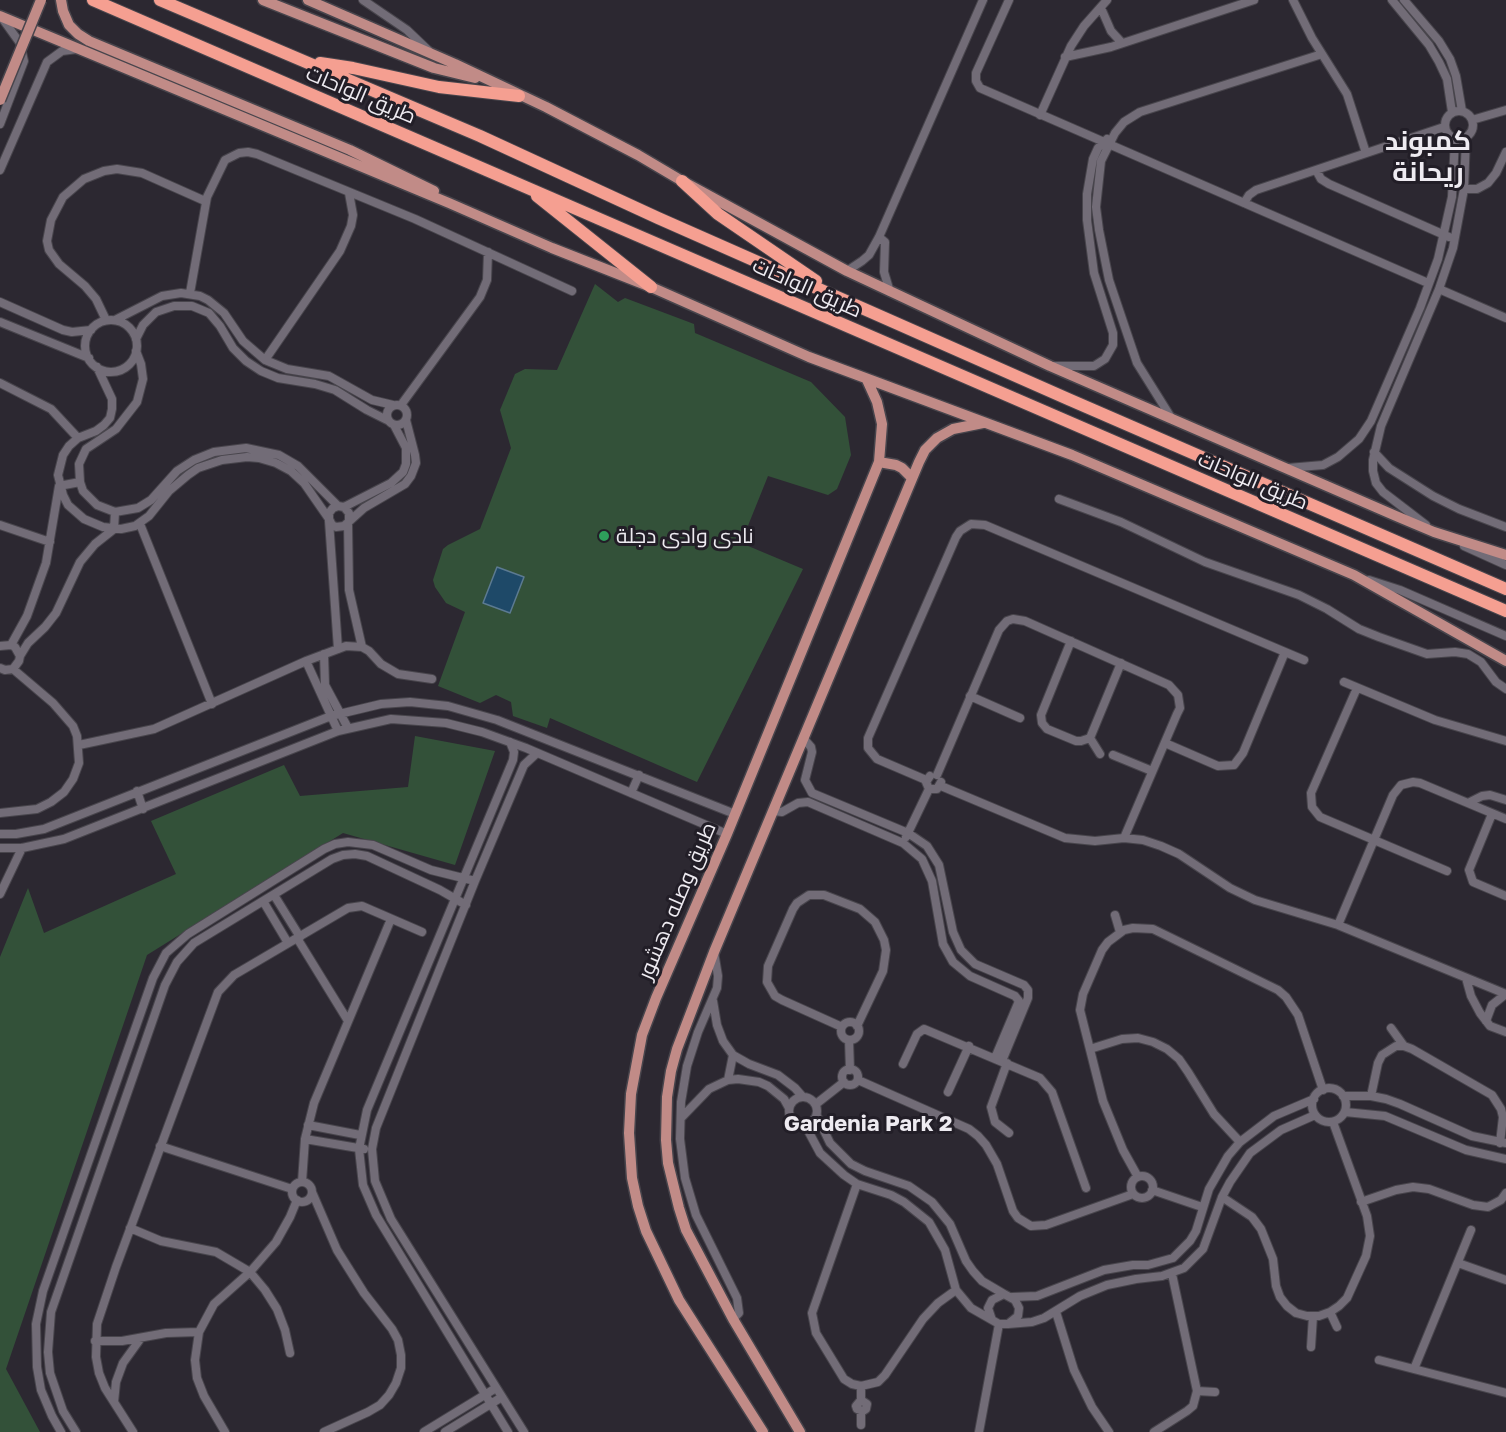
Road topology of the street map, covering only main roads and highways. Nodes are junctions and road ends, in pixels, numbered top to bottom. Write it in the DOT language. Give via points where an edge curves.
graph roads {
  1 [pos="41,0"];
  2 [pos="61,0"];
  3 [pos="93,0"];
  4 [pos="160,0"];
  5 [pos="264,0"];
  6 [pos="311,1"];
  7 [pos="1,17"];
  8 [pos="305,62"];
  9 [pos="487,79"];
  10 [pos="519,96"];
  11 [pos="0,100"];
  12 [pos="682,182"];
  13 [pos="524,186"];
  14 [pos="448,202"];
  15 [pos="651,287"];
  16 [pos="839,297"];
  17 [pos="867,380"];
  18 [pos="986,423"];
  19 [pos="879,462"];
  20 [pos="912,478"];
  21 [pos="1506,555"];
  22 [pos="1506,589"];
  23 [pos="1506,611"];
  24 [pos="1506,661"];
  25 [pos="763,1432"];
  26 [pos="800,1432"];
  1 -- 11 [label="main road, bridge"];
  2 -- 14 [label="main road" via="69,24 89,41 414,179"];
  3 -- 13 [label="highway, طريق الواحات"];
  4 -- 8 [label="highway, طريق الواحات"];
  5 -- 9 [label="main road" via="450,73"];
  6 -- 9 [label="main road"];
  7 -- 14 [label="main road"];
  8 -- 10 [label="highway" via="447,88"];
  8 -- 16 [label="highway, طريق الواحات"];
  9 -- 10 [label="main road"];
  10 -- 12 [label="main road" via="638,155"];
  12 -- 16 [label="highway" via="718,214"];
  12 -- 21 [label="main road" via="847,271 1050,366 1434,531"];
  13 -- 15 [label="highway"];
  13 -- 23 [label="highway, طريق الواحات"];
  14 -- 15 [label="main road"];
  15 -- 17 [label="main road"];
  16 -- 22 [label="highway, طريق الواحات"];
  17 -- 18 [label="main road"];
  17 -- 19 [label="main road, طريق وصله دهشور" via="882,424"];
  18 -- 20 [label="main road" via="953,429 937,438 925,450"];
  18 -- 24 [label="main road" via="1072,455 1354,575"];
  19 -- 20 [label="main road" via="902,468"];
  19 -- 25 [label="main road, طريق وصله دهشور" via="656,998 642,1035 631,1094 630,1159 646,1231 680,1300"];
  20 -- 26 [label="main road" via="714,952 677,1049 667,1097 668,1163 678,1208 733,1319"];
}
